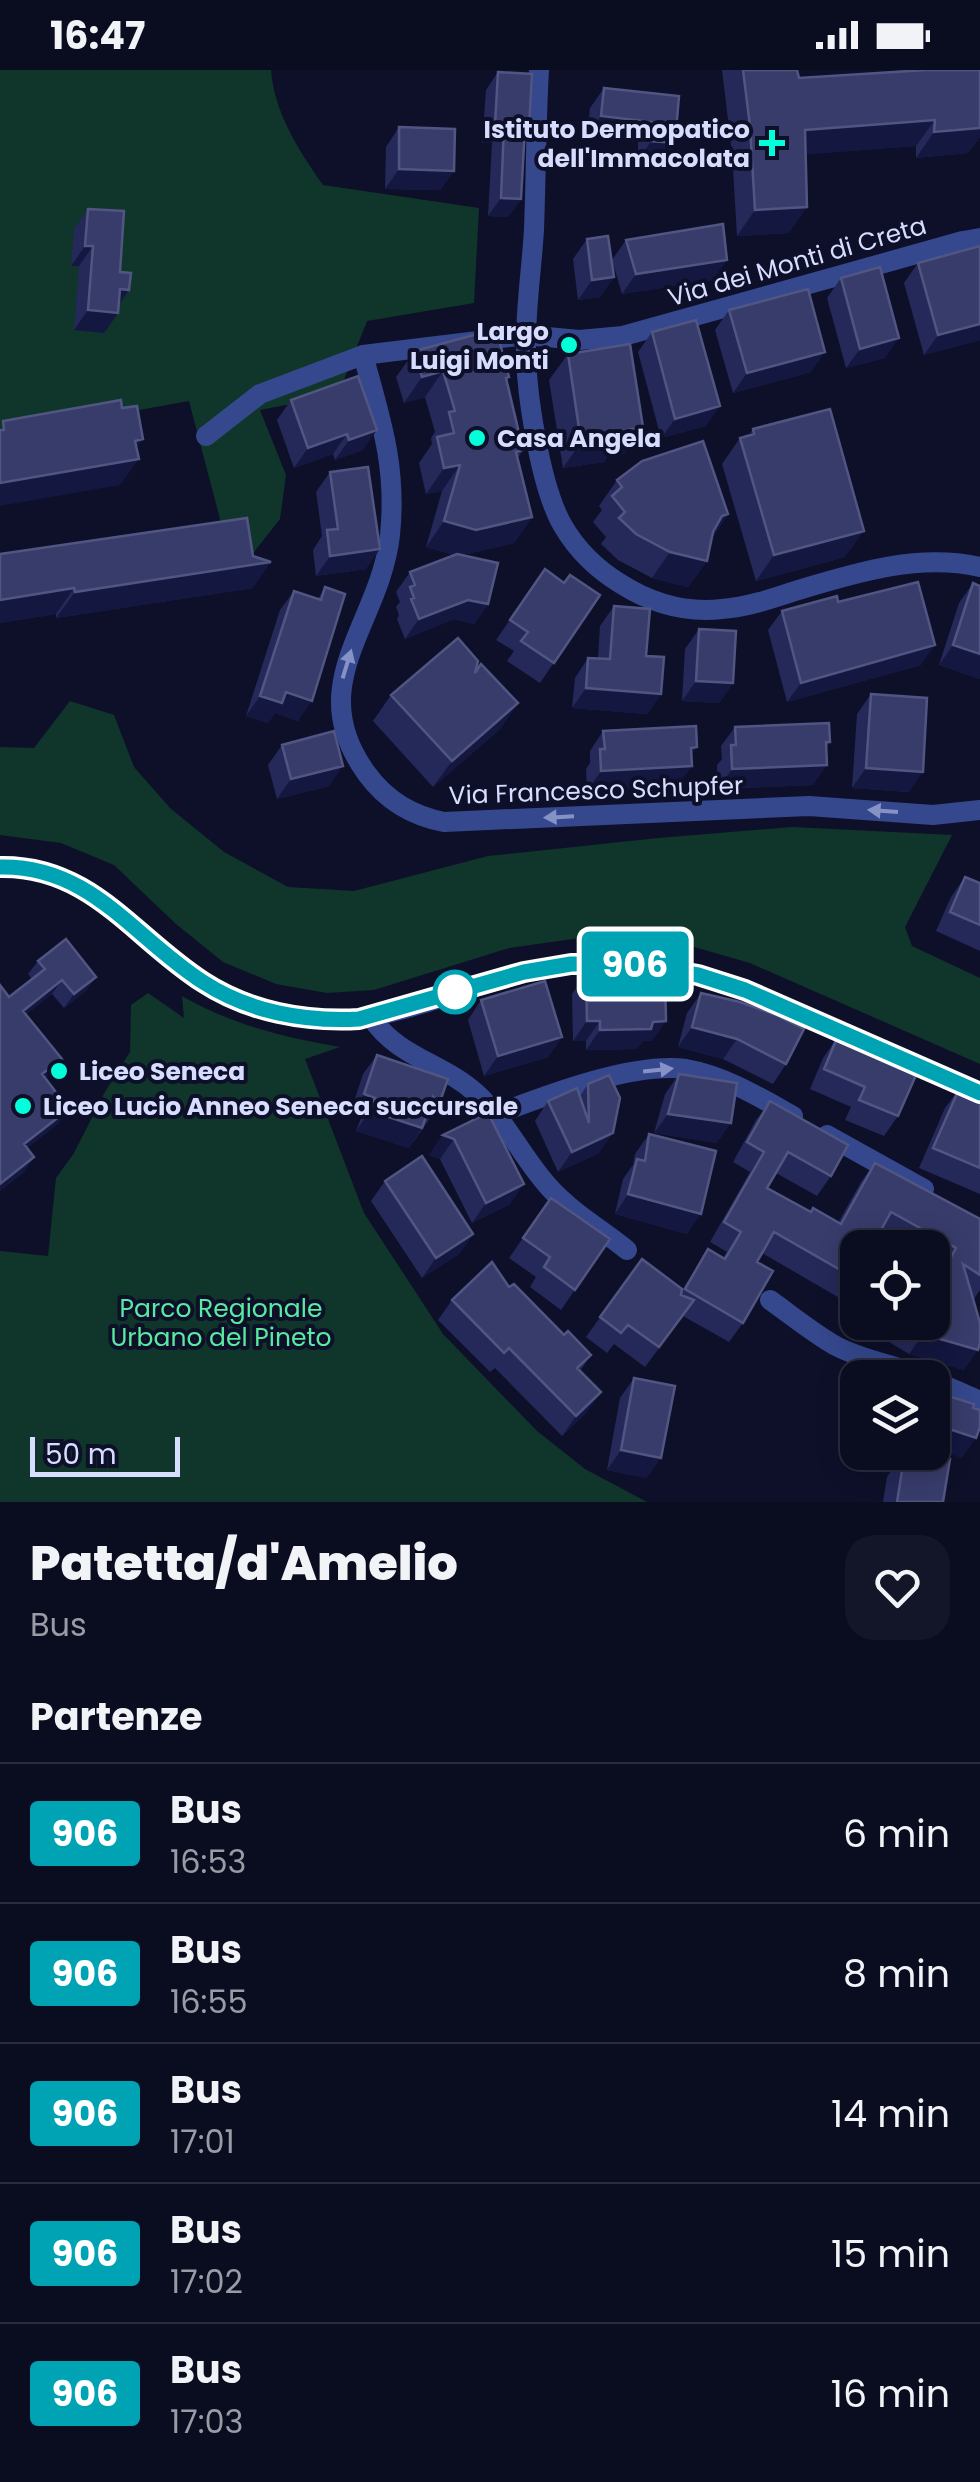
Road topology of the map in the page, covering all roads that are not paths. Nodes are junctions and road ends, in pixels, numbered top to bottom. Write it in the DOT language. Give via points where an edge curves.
graph roads {
  1 [pos="540,70"];
  2 [pos="980,238"];
  3 [pos="526,335"];
  4 [pos="362,354"];
  5 [pos="206,436"];
  6 [pos="980,567"];
  7 [pos="980,810"];
  8 [pos="0,867"];
  9 [pos="372,1017"];
  10 [pos="980,1093"];
  11 [pos="497,1114"];
  12 [pos="947,1202"];
  13 [pos="627,1250"];
  14 [pos="770,1300"];
  15 [pos="876,1360"];
  16 [pos="950,1388"];
  17 [pos="980,1401"];
  1 -- 3 [label="street"];
  2 -- 3 [label="street, Via dei Monti di Creta" via="628,334 579,340"];
  3 -- 4 [label="street"];
  3 -- 6 [label="street" via="533,418 558,518 588,559 636,593 670,606 714,610 896,565 942,561"];
  4 -- 5 [label="street" via="260,394"];
  7 -- 4 [label="street, Via Francesco Schupfer, one-way" via="933,815 809,806 444,822 390,798 353,750 340,698 345,667 381,581 392,508 387,446"];
  8 -- 9 [label="street" via="39,870 83,887 181,967 255,1006 316,1020"];
  9 -- 10 [label="street" via="524,972 592,963 648,965 745,990"];
  9 -- 11 [label="street" via="390,1041 456,1077"];
  11 -- 12 [label="street, one-way" via="581,1085 684,1069 781,1109"];
  11 -- 13 [label="street" via="554,1193"];
  14 -- 15 [label="street" via="836,1346"];
  16 -- 17 [label="street"];
}
